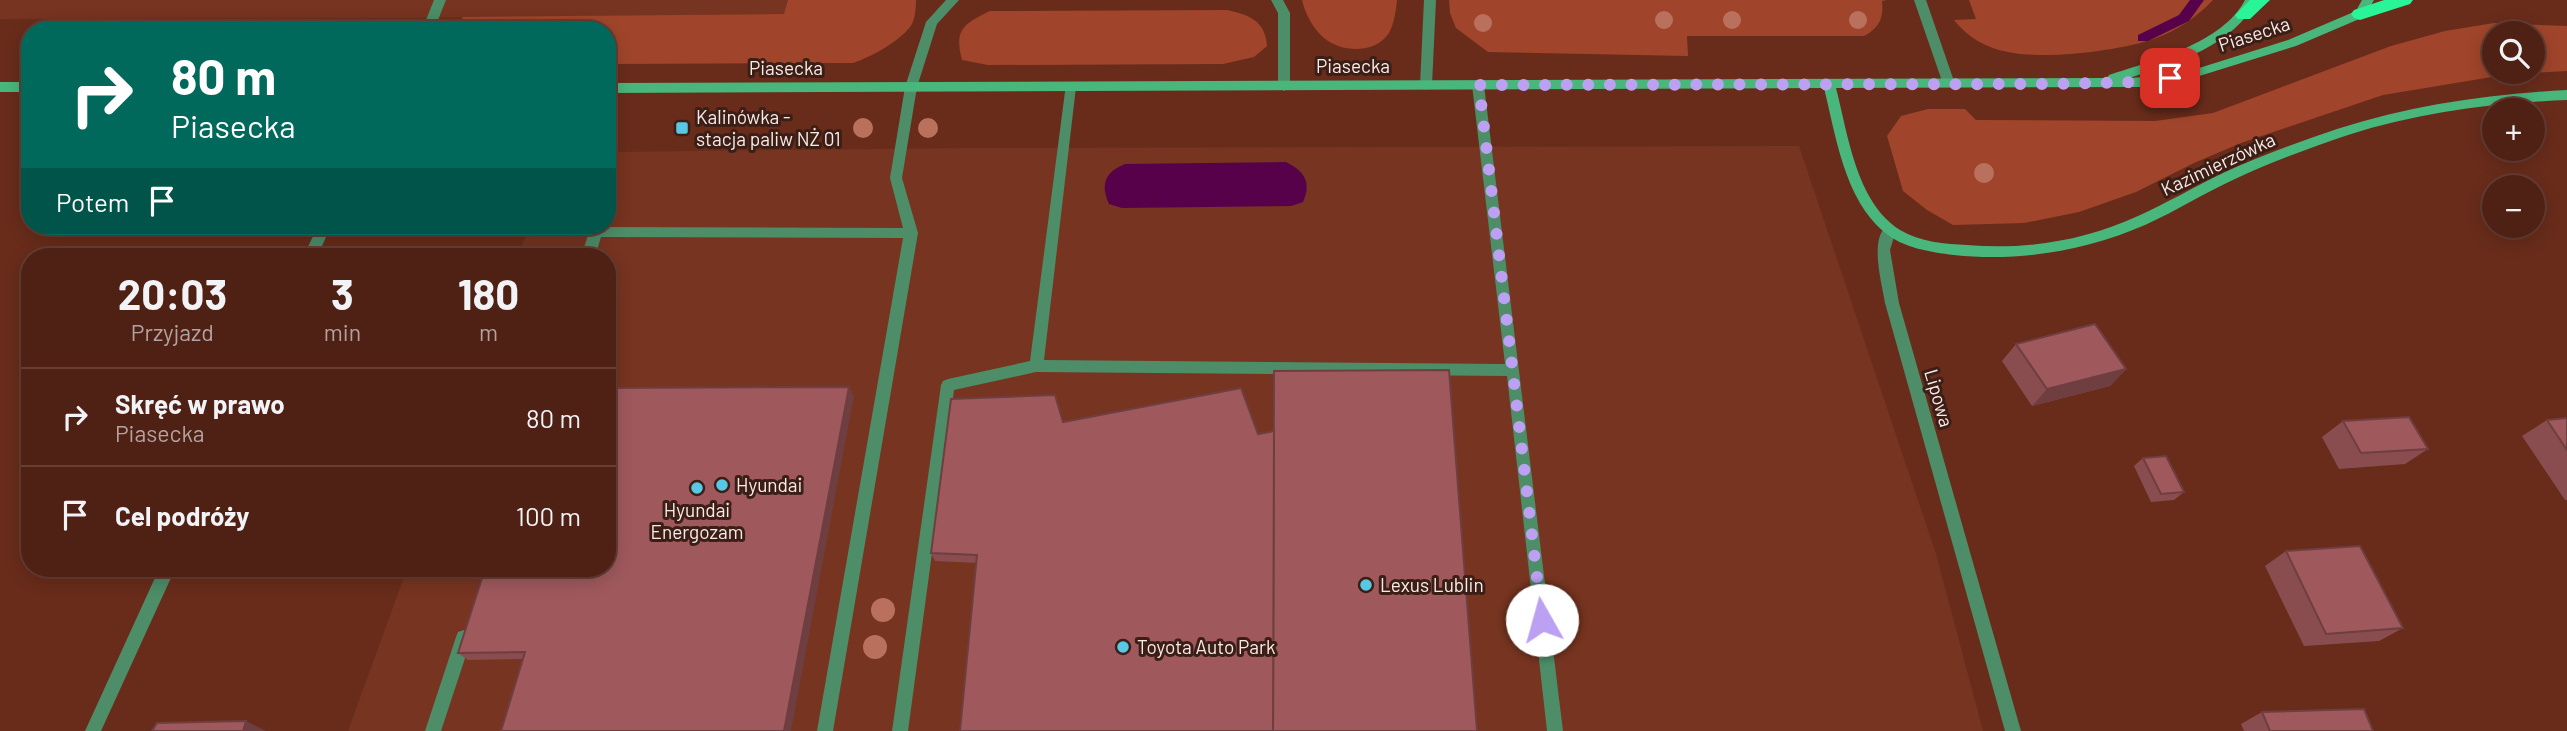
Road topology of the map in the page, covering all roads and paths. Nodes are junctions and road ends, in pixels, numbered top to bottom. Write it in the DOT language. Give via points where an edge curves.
graph roads {
  1 [pos="440,0"];
  2 [pos="953,0"];
  3 [pos="1277,0"];
  4 [pos="1430,0"];
  5 [pos="1920,0"];
  6 [pos="2261,0"];
  7 [pos="2404,0"];
  8 [pos="2248,7"];
  9 [pos="2364,7"];
  10 [pos="432,21"];
  11 [pos="2098,82"];
  12 [pos="1829,83"];
  13 [pos="1950,84"];
  14 [pos="1426,85"];
  15 [pos="1479,85"];
  16 [pos="1284,86"];
  17 [pos="0,87"];
  18 [pos="21,87"];
  19 [pos="911,87"];
  20 [pos="1070,87"];
  21 [pos="616,88"];
  22 [pos="2567,95"];
  23 [pos="1889,230"];
  24 [pos="616,232"];
  25 [pos="911,233"];
  26 [pos="1036,366"];
  27 [pos="1513,370"];
  28 [pos="163,577"];
  29 [pos="470,619"];
  30 [pos="93,731"];
  31 [pos="433,731"];
  32 [pos="825,731"];
  33 [pos="900,731"];
  34 [pos="1555,731"];
  35 [pos="2013,731"];
  1 -- 10 [label="street"];
  2 -- 19 [label="street" via="932,22"];
  3 -- 16 [label="street" via="1284,13"];
  4 -- 14 [label="street"];
  5 -- 13 [label="street"];
  6 -- 8 [label="highway"];
  7 -- 9 [label="highway"];
  8 -- 11 [label="street, Piasecka" via="2190,51"];
  9 -- 11 [label="street, Piasecka" via="2292,43 2196,73 2144,82"];
  11 -- 13 [label="street, Piasecka"];
  12 -- 13 [label="street, Piasecka"];
  12 -- 15 [label="street, Piasecka"];
  12 -- 23 [label="street" via="1863,199"];
  14 -- 15 [label="street, Piasecka"];
  14 -- 16 [label="street, Piasecka"];
  15 -- 27 [label="street"];
  16 -- 20 [label="street, Piasecka"];
  17 -- 18 [label="street"];
  19 -- 20 [label="street, Piasecka"];
  19 -- 21 [label="street, Piasecka"];
  19 -- 25 [label="street" via="896,178"];
  20 -- 26 [label="street"];
  22 -- 23 [label="street, Kazimierzówka" via="2463,105 2346,131 2265,160 2129,226 2052,248 1939,248 1920,245"];
  23 -- 35 [label="street, Lipowa" via="1884,250 1892,303"];
  24 -- 25 [label="street"];
  25 -- 32 [label="street"];
  26 -- 27 [label="street"];
  26 -- 33 [label="street" via="948,385"];
  27 -- 34 [label="street"];
  28 -- 30 [label="street"];
  29 -- 31 [label="street"];
}
